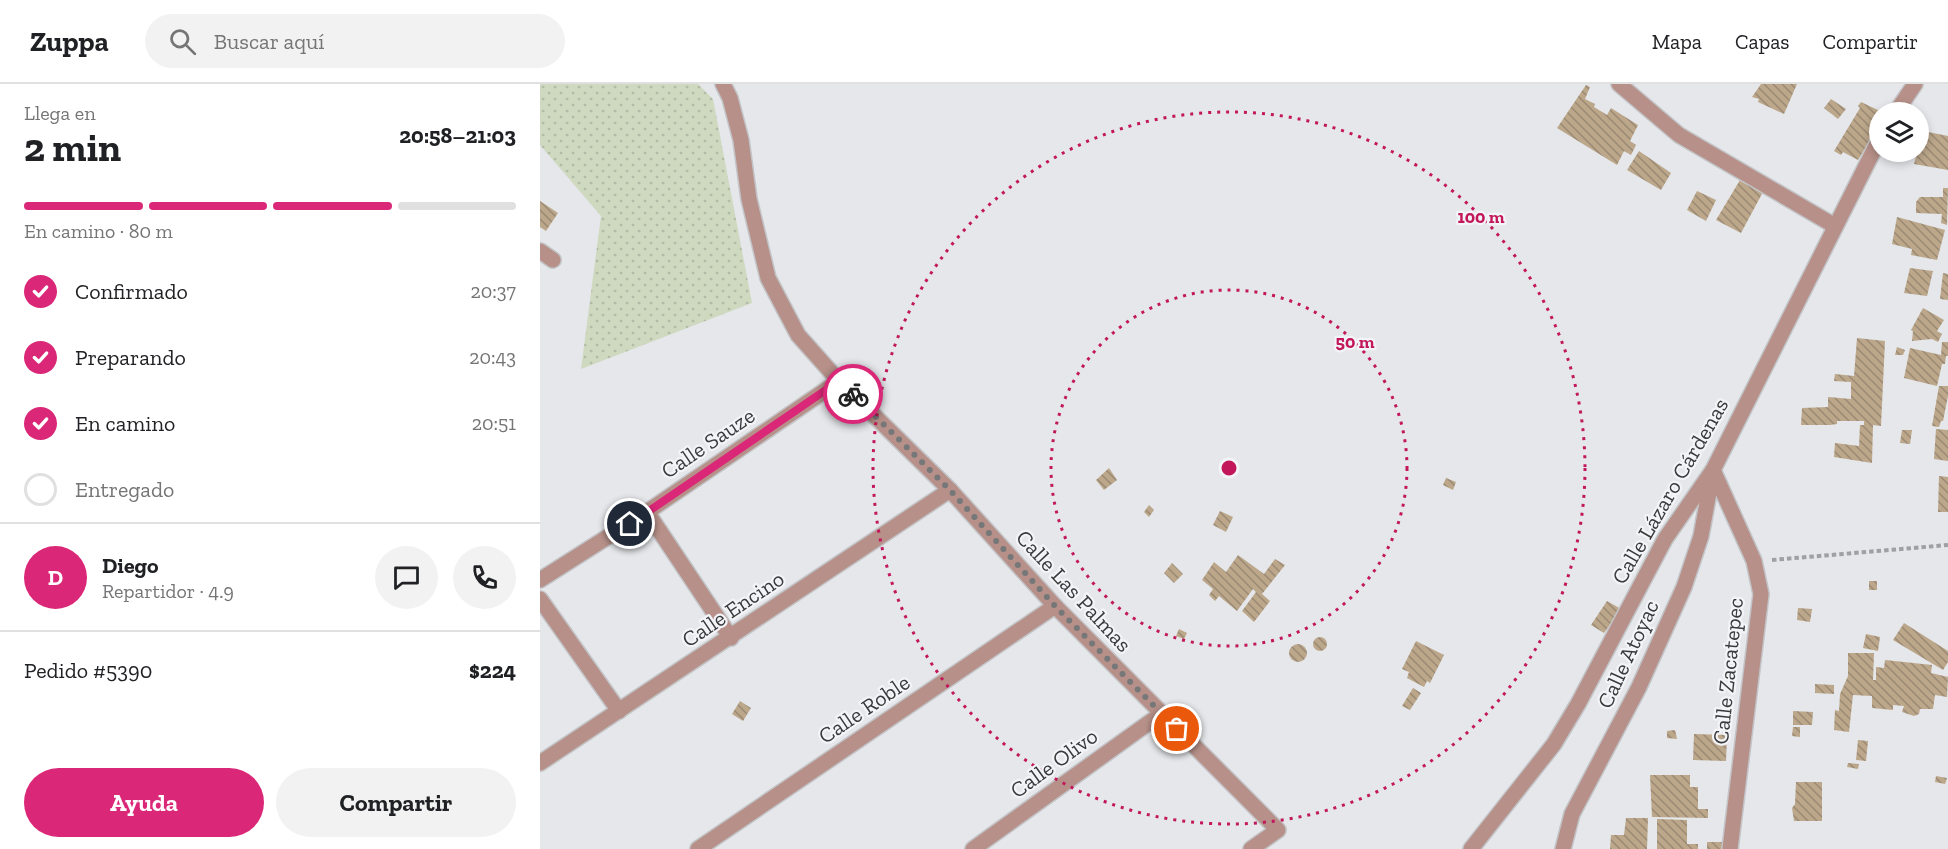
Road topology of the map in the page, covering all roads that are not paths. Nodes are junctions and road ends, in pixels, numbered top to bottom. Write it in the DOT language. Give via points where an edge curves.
graph roads {
  1 [pos="723,84"];
  2 [pos="1619,84"];
  3 [pos="1915,84"];
  4 [pos="1903,102"];
  5 [pos="1869,160"];
  6 [pos="1835,226"];
  7 [pos="540,251"];
  8 [pos="554,260"];
  9 [pos="839,381"];
  10 [pos="1713,470"];
  11 [pos="950,490"];
  12 [pos="647,512"];
  13 [pos="540,580"];
  14 [pos="540,599"];
  15 [pos="1055,606"];
  16 [pos="731,638"];
  17 [pos="619,711"];
  18 [pos="1161,714"];
  19 [pos="540,763"];
  20 [pos="1732,848"];
  21 [pos="698,849"];
  22 [pos="973,849"];
  23 [pos="1251,849"];
  24 [pos="1471,849"];
  25 [pos="1563,849"];
  1 -- 9 [label="street, Calle Las Palmas" via="741,140 749,199 768,278 798,335"];
  2 -- 6 [label="street" via="1679,135"];
  3 -- 4 [label="street"];
  5 -- 6 [label="street, Calle Lázaro Cárdenas"];
  6 -- 10 [label="street, Calle Lázaro Cárdenas"];
  7 -- 8 [label="street"];
  9 -- 11 [label="street, Calle Las Palmas"];
  9 -- 12 [label="street, Calle Sauze"];
  10 -- 20 [label="street, Calle Zacatepec" via="1754,561 1761,594"];
  10 -- 24 [label="street, Calle Lázaro Cárdenas" via="1665,539 1554,744"];
  10 -- 25 [label="street, Calle Atoyac" via="1701,536 1684,587 1639,687 1572,814"];
  11 -- 15 [label="street, Calle Las Palmas"];
  11 -- 16 [label="street, Calle Encino"];
  12 -- 13 [label="street, Calle Sauze"];
  12 -- 16 [label="street"];
  14 -- 17 [label="street"];
  15 -- 18 [label="street, Calle Las Palmas"];
  15 -- 21 [label="street, Calle Roble"];
  16 -- 17 [label="street, Calle Encino"];
  17 -- 19 [label="street, Calle Encino"];
  18 -- 22 [label="street, Calle Olivo"];
  18 -- 23 [label="street, Calle Las Palmas" via="1278,830"];
}
